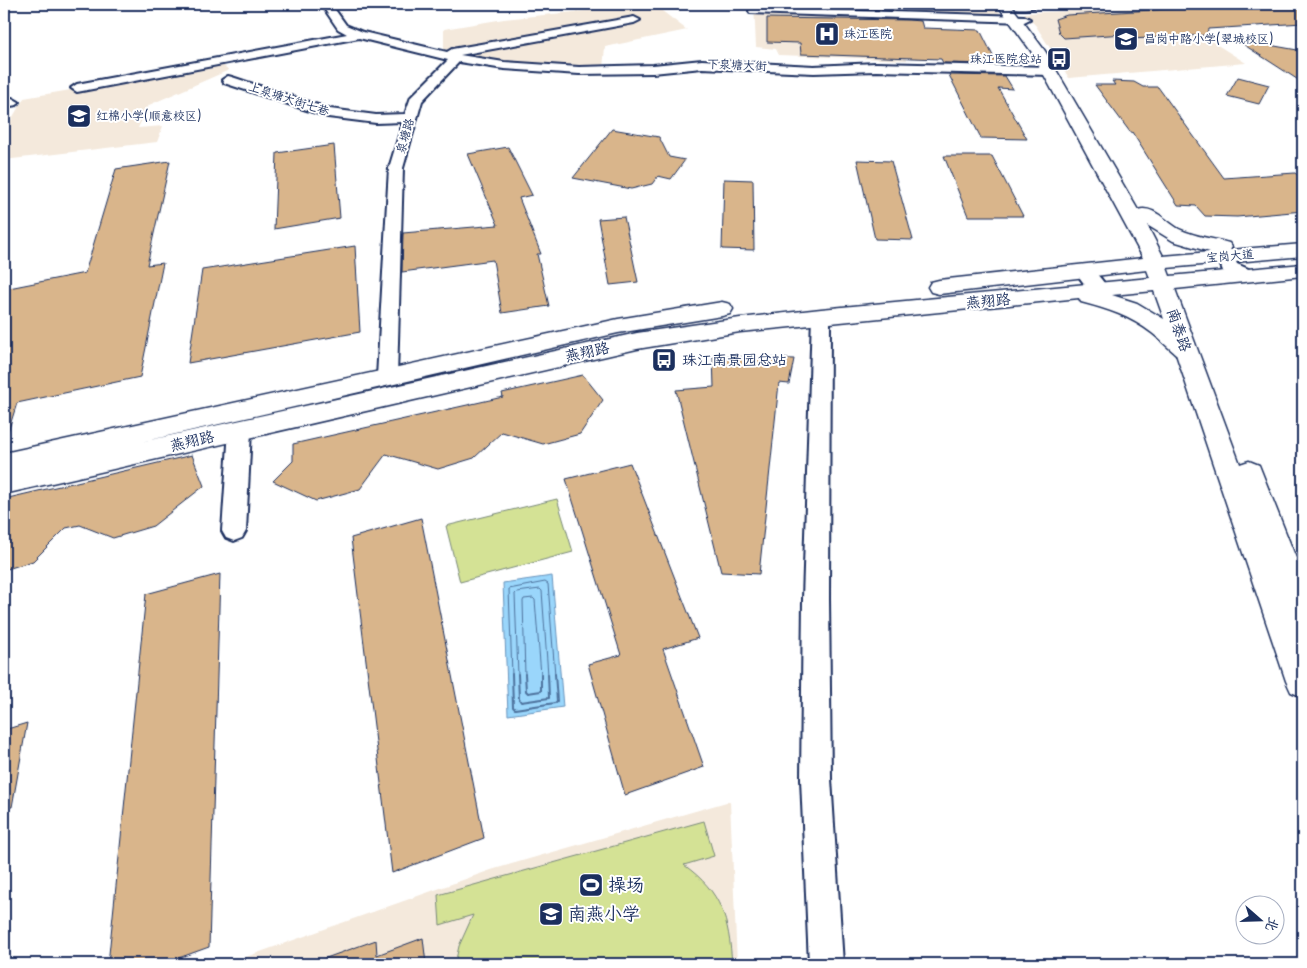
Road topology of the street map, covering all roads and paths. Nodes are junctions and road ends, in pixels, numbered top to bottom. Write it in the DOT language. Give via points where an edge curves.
graph roads {
  1 [pos="326,4"];
  2 [pos="1009,4"];
  3 [pos="1035,4"];
  4 [pos="754,11"];
  5 [pos="1020,19"];
  6 [pos="634,20"];
  7 [pos="359,35"];
  8 [pos="450,56"];
  9 [pos="1050,71"];
  10 [pos="228,80"];
  11 [pos="77,88"];
  12 [pos="411,118"];
  13 [pos="1145,214"];
  14 [pos="1293,250"];
  15 [pos="1229,256"];
  16 [pos="1303,270"];
  17 [pos="1084,271"];
  18 [pos="1167,272"];
  19 [pos="1247,275"];
  20 [pos="1100,290"];
  21 [pos="1060,294"];
  22 [pos="821,316"];
  23 [pos="1186,350"];
  24 [pos="387,377"];
  25 [pos="240,430"];
  26 [pos="4,463"];
  27 [pos="4,483"];
  28 [pos="234,531"];
  29 [pos="1303,616"];
  30 [pos="1303,681"];
  31 [pos="826,964"];
  1 -- 7 [label="street" via="342,27"];
  2 -- 3 [label="street"];
  2 -- 5 [label="main road, 南泰路"];
  4 -- 5 [label="street"];
  5 -- 9 [label="main road, 南泰路"];
  5 -- 13 [label="main road, 南泰路" via="1077,98"];
  6 -- 8 [label="street"];
  7 -- 8 [label="street"];
  7 -- 11 [label="street"];
  8 -- 9 [label="street, 下泉塘大街" via="487,65 531,70 707,64 852,70 876,67"];
  8 -- 12 [label="street, 泉塘路" via="416,100"];
  9 -- 18 [label="main road, 南泰路"];
  10 -- 12 [label="street, 上泉塘大街七巷" via="328,113 376,119"];
  12 -- 24 [label="street, 泉塘路" via="396,168"];
  13 -- 14 [label="main road" via="1171,233 1199,244"];
  13 -- 18 [label="main road, 南泰路"];
  14 -- 15 [label="main road, 宝岗大道"];
  15 -- 18 [label="main road, 宝岗大道"];
  15 -- 19 [label="street" via="1226,260 1229,267"];
  16 -- 19 [label="main road, 宝岗大道"];
  17 -- 18 [label="main road, 燕翔路"];
  17 -- 20 [label="street"];
  17 -- 24 [label="main road, 燕翔路" via="679,315"];
  18 -- 19 [label="main road, 宝岗大道"];
  18 -- 20 [label="main road, 燕翔路"];
  18 -- 23 [label="main road, 南泰路"];
  18 -- 29 [label="main road, 南泰路" via="1200,344"];
  20 -- 21 [label="main road, 燕翔路"];
  21 -- 22 [label="main road, 燕翔路"];
  21 -- 23 [label="main road" via="1105,299 1141,314"];
  22 -- 25 [label="main road, 燕翔路" via="636,341"];
  22 -- 31 [label="street" via="816,779"];
  23 -- 30 [label="main road, 南泰路"];
  24 -- 26 [label="main road, 燕翔路"];
  25 -- 27 [label="main road, 燕翔路"];
  25 -- 28 [label="street"];
}
